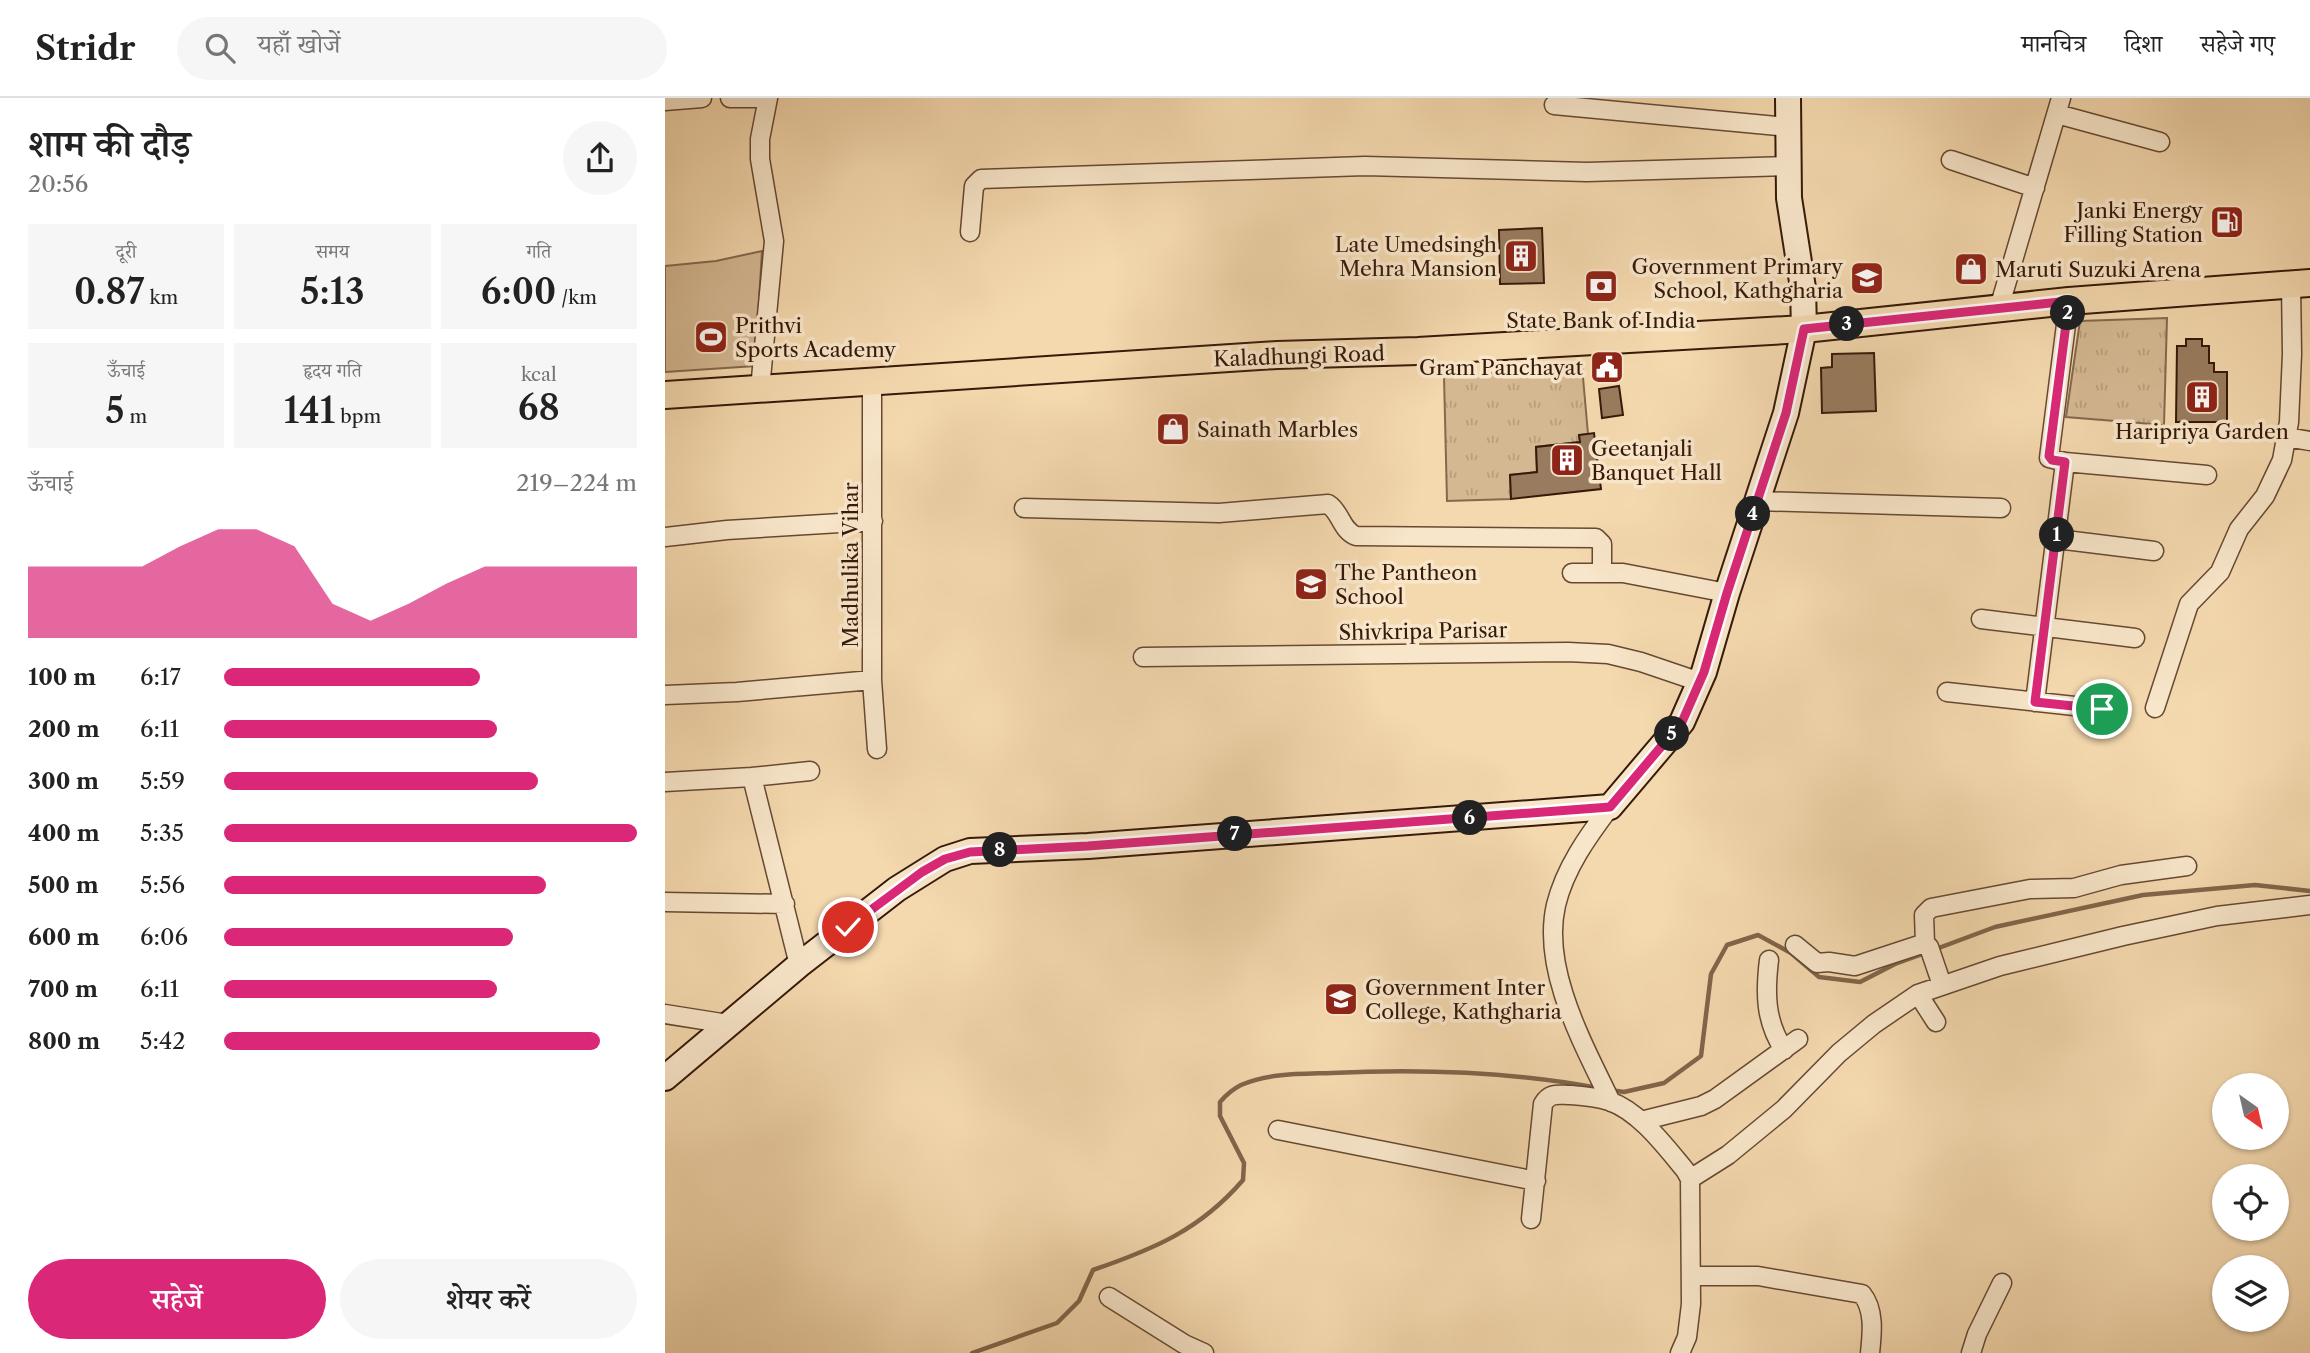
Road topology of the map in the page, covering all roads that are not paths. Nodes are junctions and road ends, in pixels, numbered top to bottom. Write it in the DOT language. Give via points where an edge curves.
graph roads {
  1 [pos="702,98"];
  2 [pos="730,98"];
  3 [pos="768,98"];
  4 [pos="1788,98"];
  5 [pos="665,101"];
  6 [pos="2057,103"];
  7 [pos="1554,105"];
  8 [pos="1788,127"];
  9 [pos="2160,142"];
  10 [pos="1951,160"];
  11 [pos="1787,166"];
  12 [pos="2035,188"];
  13 [pos="970,232"];
  14 [pos="2301,284"];
  15 [pos="2069,301"];
  16 [pos="1999,308"];
  17 [pos="1804,329"];
  18 [pos="872,381"];
  19 [pos="760,388"];
  20 [pos="665,395"];
  21 [pos="2286,437"];
  22 [pos="2310,441"];
  23 [pos="2065,462"];
  24 [pos="2207,475"];
  25 [pos="1757,501"];
  26 [pos="1024,508"];
  27 [pos="2001,508"];
  28 [pos="873,521"];
  29 [pos="665,537"];
  30 [pos="2057,539"];
  31 [pos="2154,551"];
  32 [pos="1572,573"];
  33 [pos="1602,573"];
  34 [pos="1727,593"];
  35 [pos="1981,619"];
  36 [pos="2044,625"];
  37 [pos="2135,638"];
  38 [pos="1143,657"];
  39 [pos="873,680"];
  40 [pos="1700,682"];
  41 [pos="1947,692"];
  42 [pos="665,695"];
  43 [pos="2035,702"];
  44 [pos="2155,708"];
  45 [pos="2102,709"];
  46 [pos="877,749"];
  47 [pos="810,771"];
  48 [pos="752,777"];
  49 [pos="665,782"];
  50 [pos="1610,807"];
  51 [pos="2187,866"];
  52 [pos="665,902"];
  53 [pos="785,904"];
  54 [pos="2310,905"];
  55 [pos="1795,945"];
  56 [pos="1929,950"];
  57 [pos="1769,960"];
  58 [pos="799,965"];
  59 [pos="1942,985"];
  60 [pos="1918,994"];
  61 [pos="665,1014"];
  62 [pos="1936,1022"];
  63 [pos="728,1024"];
  64 [pos="665,1078"];
  65 [pos="1611,1102"];
  66 [pos="1641,1121"];
  67 [pos="1279,1130"];
  68 [pos="1690,1179"];
  69 [pos="1536,1181"];
  70 [pos="1531,1219"];
  71 [pos="1691,1276"];
  72 [pos="2001,1283"];
  73 [pos="1109,1297"];
  74 [pos="1204,1353"];
  75 [pos="1680,1353"];
  76 [pos="1870,1353"];
  77 [pos="1971,1353"];
  1 -- 5 [label="street"];
  2 -- 3 [label="street"];
  3 -- 19 [label="street" via="760,159 774,242"];
  4 -- 8 [label="street"];
  6 -- 9 [label="street"];
  6 -- 12 [label="street"];
  7 -- 8 [label="street"];
  8 -- 11 [label="street"];
  10 -- 12 [label="street"];
  11 -- 13 [label="street" via="1587,172 1365,166 981,179 974,186"];
  11 -- 17 [label="street"];
  12 -- 16 [label="street"];
  14 -- 15 [label="main road, Kaladhungi Road"];
  14 -- 21 [label="street"];
  15 -- 16 [label="main road, Kaladhungi Road"];
  15 -- 23 [label="street" via="2049,456"];
  16 -- 17 [label="main road, Kaladhungi Road"];
  17 -- 18 [label="main road, Kaladhungi Road"];
  17 -- 25 [label="street" via="1786,413"];
  18 -- 19 [label="main road, Kaladhungi Road"];
  18 -- 28 [label="street, Madhulika Vihar"];
  19 -- 20 [label="main road, Kaladhungi Road"];
  21 -- 22 [label="street"];
  21 -- 44 [label="street" via="2282,460 2265,496 2239,529 2220,572 2185,612"];
  23 -- 24 [label="street"];
  23 -- 30 [label="street"];
  25 -- 27 [label="street"];
  25 -- 34 [label="street"];
  26 -- 33 [label="street" via="1219,513 1328,504 1356,536 1595,538 1602,544"];
  28 -- 29 [label="street"];
  28 -- 39 [label="street, Madhulika Vihar"];
  30 -- 31 [label="street"];
  30 -- 36 [label="street"];
  32 -- 33 [label="street"];
  33 -- 34 [label="street"];
  34 -- 40 [label="street"];
  35 -- 36 [label="street"];
  36 -- 37 [label="street"];
  36 -- 43 [label="street"];
  38 -- 40 [label="street, Shivkripa Parisar" via="1568,652 1608,654"];
  39 -- 42 [label="street"];
  39 -- 46 [label="street, Madhulika Vihar"];
  40 -- 50 [label="street" via="1682,722"];
  41 -- 43 [label="street"];
  43 -- 45 [label="street"];
  47 -- 48 [label="street"];
  48 -- 49 [label="street"];
  48 -- 53 [label="street"];
  50 -- 58 [label="street" via="970,852 922,872"];
  50 -- 65 [label="street" via="1570,867 1556,905 1554,944 1559,977"];
  51 -- 56 [label="street" via="1931,908 1924,915"];
  52 -- 53 [label="street"];
  53 -- 58 [label="street"];
  54 -- 59 [label="street" via="2217,916 2123,936"];
  55 -- 56 [label="street" via="1817,963 1855,966"];
  56 -- 59 [label="street"];
  57 -- 66 [label="street" via="1769,1022 1791,1044 1701,1106"];
  58 -- 63 [label="street"];
  59 -- 60 [label="street"];
  60 -- 62 [label="street"];
  60 -- 68 [label="street" via="1839,1053 1784,1109 1728,1155"];
  61 -- 63 [label="street"];
  63 -- 64 [label="street"];
  65 -- 66 [label="street"];
  65 -- 69 [label="street" via="1553,1094 1546,1098"];
  66 -- 68 [label="street"];
  67 -- 69 [label="street"];
  68 -- 71 [label="street"];
  69 -- 70 [label="street"];
  71 -- 75 [label="street" via="1687,1336"];
  71 -- 76 [label="street" via="1758,1276 1862,1294 1872,1318"];
  72 -- 77 [label="street"];
  73 -- 74 [label="street"];
}
